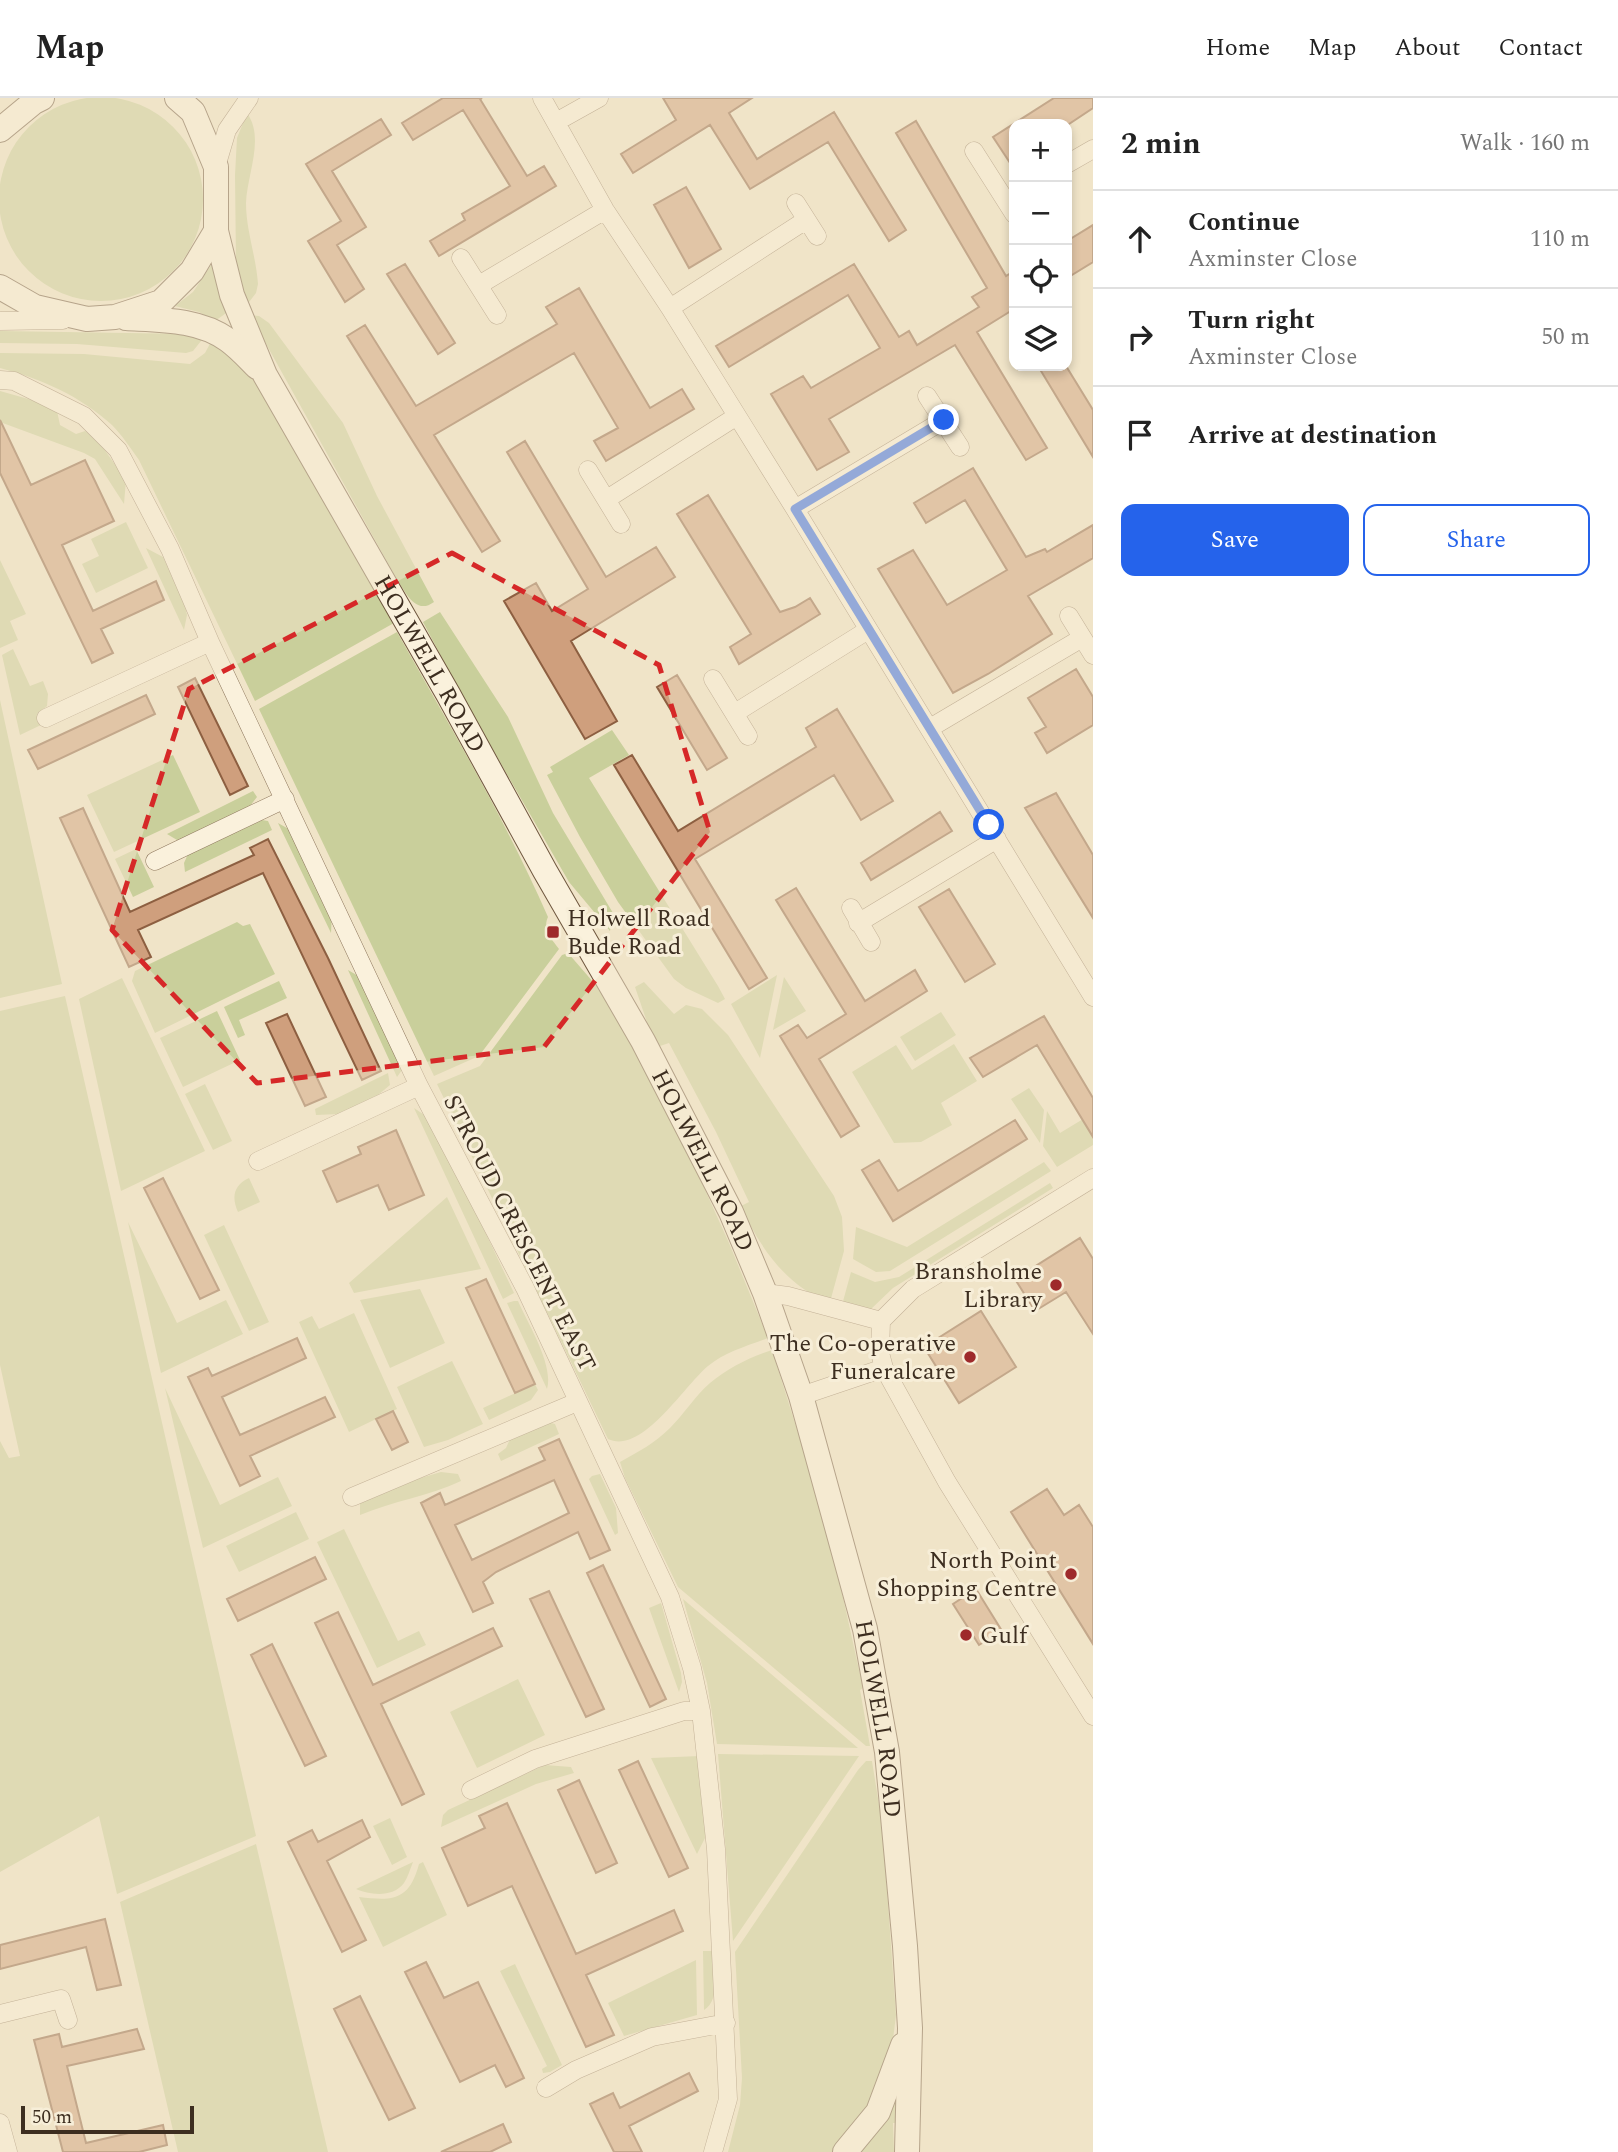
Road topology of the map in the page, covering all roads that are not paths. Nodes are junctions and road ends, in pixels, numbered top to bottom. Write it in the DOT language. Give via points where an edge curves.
graph roads {
  1 [pos="42,98"];
  2 [pos="177,98"];
  3 [pos="249,98"];
  4 [pos="542,98"];
  5 [pos="598,98"];
  6 [pos="556,122"];
  7 [pos="0,130"];
  8 [pos="1093,149"];
  9 [pos="974,151"];
  10 [pos="1072,161"];
  11 [pos="216,167"];
  12 [pos="1009,200"];
  13 [pos="796,203"];
  14 [pos="605,210"];
  15 [pos="806,220"];
  16 [pos="216,231"];
  17 [pos="817,236"];
  18 [pos="461,258"];
  19 [pos="479,285"];
  20 [pos="0,287"];
  21 [pos="670,308"];
  22 [pos="497,315"];
  23 [pos="116,317"];
  24 [pos="87,319"];
  25 [pos="0,321"];
  26 [pos="265,375"];
  27 [pos="7,381"];
  28 [pos="927,396"];
  29 [pos="737,416"];
  30 [pos="944,420"];
  31 [pos="960,446"];
  32 [pos="588,470"];
  33 [pos="607,499"];
  34 [pos="795,509"];
  35 [pos="621,524"];
  36 [pos="1069,616"];
  37 [pos="868,630"];
  38 [pos="1082,638"];
  39 [pos="210,642"];
  40 [pos="1093,655"];
  41 [pos="713,679"];
  42 [pos="735,713"];
  43 [pos="46,718"];
  44 [pos="930,728"];
  45 [pos="748,736"];
  46 [pos="285,799"];
  47 [pos="997,839"];
  48 [pos="155,861"];
  49 [pos="871,942"];
  50 [pos="1093,997"];
  51 [pos="419,1086"];
  52 [pos="258,1161"];
  53 [pos="1093,1178"];
  54 [pos="765,1293"];
  55 [pos="881,1321"];
  56 [pos="884,1368"];
  57 [pos="801,1396"];
  58 [pos="577,1402"];
  59 [pos="352,1497"];
  60 [pos="701,1711"];
  61 [pos="1093,1716"];
  62 [pos="471,1790"];
  63 [pos="0,2014"];
  64 [pos="68,2020"];
  65 [pos="726,2023"];
  66 [pos="910,2028"];
  67 [pos="546,2088"];
  68 [pos="0,2123"];
  69 [pos="8,2152"];
  70 [pos="713,2152"];
  71 [pos="845,2152"];
  72 [pos="907,2152"];
  1 -- 7 [label="street"];
  2 -- 11 [label="street" via="193,112"];
  3 -- 11 [label="street" via="227,130"];
  4 -- 6 [label="street"];
  5 -- 6 [label="street"];
  6 -- 14 [label="street"];
  8 -- 10 [label="street"];
  9 -- 12 [label="street"];
  11 -- 16 [label="street, HOLWELL ROAD"];
  13 -- 15 [label="street"];
  14 -- 19 [label="street"];
  14 -- 21 [label="street"];
  15 -- 17 [label="street"];
  15 -- 21 [label="street"];
  16 -- 23 [label="street" via="191,271 161,302"];
  16 -- 26 [label="street, HOLWELL ROAD" via="232,295"];
  18 -- 19 [label="street"];
  19 -- 22 [label="street"];
  20 -- 24 [label="street" via="35,307"];
  21 -- 29 [label="street"];
  23 -- 24 [label="street"];
  23 -- 26 [label="street, HOLWELL ROAD" via="204,327 229,340"];
  24 -- 25 [label="street"];
  26 -- 54 [label="street, HOLWELL ROAD" via="643,1041 731,1212"];
  27 -- 39 [label="street, STROUD CRESCENT EAST" via="84,416 118,450 170,550"];
  28 -- 30 [label="street"];
  29 -- 33 [label="street"];
  29 -- 34 [label="street"];
  30 -- 31 [label="street"];
  30 -- 34 [label="street"];
  32 -- 33 [label="street"];
  33 -- 35 [label="street"];
  34 -- 37 [label="street"];
  36 -- 38 [label="street"];
  37 -- 42 [label="street"];
  37 -- 44 [label="street"];
  38 -- 40 [label="street"];
  38 -- 44 [label="street"];
  39 -- 43 [label="street"];
  39 -- 46 [label="street, STROUD CRESCENT EAST"];
  41 -- 42 [label="street"];
  42 -- 45 [label="street"];
  44 -- 47 [label="street"];
  46 -- 48 [label="street"];
  46 -- 51 [label="street, STROUD CRESCENT EAST"];
  47 -- 49 [label="street" via="855,915"];
  47 -- 50 [label="street"];
  51 -- 52 [label="street, STROUD CRESCENT EAST"];
  51 -- 58 [label="street, STROUD CRESCENT EAST" via="525,1288"];
  53 -- 55 [label="street" via="913,1289"];
  54 -- 55 [label="street"];
  54 -- 57 [label="street, HOLWELL ROAD"];
  55 -- 56 [label="street"];
  56 -- 57 [label="street"];
  56 -- 61 [label="street" via="947,1482"];
  57 -- 66 [label="street, HOLWELL ROAD" via="865,1629 887,1752"];
  58 -- 59 [label="street, STROUD CRESCENT EAST"];
  58 -- 60 [label="street, STROUD CRESCENT EAST" via="670,1597"];
  60 -- 62 [label="street" via="684,1711 535,1759"];
  60 -- 65 [label="street, STROUD CRESCENT EAST" via="716,1849"];
  63 -- 64 [label="street" via="61,1999"];
  65 -- 67 [label="street" via="652,2037"];
  65 -- 70 [label="street, STROUD CRESCENT EAST" via="728,2099"];
  66 -- 71 [label="street, HOLWELL ROAD" via="878,2112"];
  66 -- 72 [label="street, HOLWELL ROAD"];
  68 -- 69 [label="street"];
}
